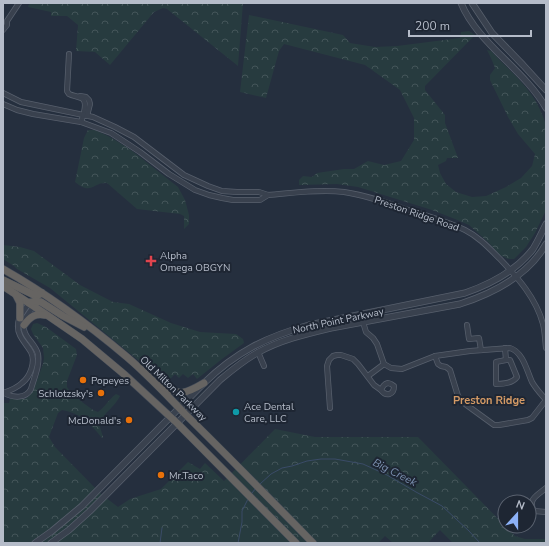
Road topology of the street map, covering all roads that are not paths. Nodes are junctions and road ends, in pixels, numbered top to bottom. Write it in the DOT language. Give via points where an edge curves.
graph roads {
  1 [pos="19,3"];
  2 [pos="461,3"];
  3 [pos="472,3"];
  4 [pos="5,22"];
  5 [pos="3,30"];
  6 [pos="69,54"];
  7 [pos="546,90"];
  8 [pos="3,94"];
  9 [pos="3,104"];
  10 [pos="546,108"];
  11 [pos="85,116"];
  12 [pos="81,122"];
  13 [pos="268,195"];
  14 [pos="546,224"];
  15 [pos="546,244"];
  16 [pos="3,269"];
  17 [pos="510,270"];
  18 [pos="517,277"];
  19 [pos="3,280"];
  20 [pos="3,286"];
  21 [pos="15,294"];
  22 [pos="36,298"];
  23 [pos="47,315"];
  24 [pos="20,318"];
  25 [pos="363,322"];
  26 [pos="24,325"];
  27 [pos="467,325"];
  28 [pos="505,348"];
  29 [pos="546,348"];
  30 [pos="481,350"];
  31 [pos="258,352"];
  32 [pos="435,356"];
  33 [pos="506,360"];
  34 [pos="384,364"];
  35 [pos="264,366"];
  36 [pos="368,376"];
  37 [pos="204,383"];
  38 [pos="155,384"];
  39 [pos="381,390"];
  40 [pos="3,393"];
  41 [pos="546,400"];
  42 [pos="180,408"];
  43 [pos="330,408"];
  44 [pos="186,414"];
  45 [pos="171,417"];
  46 [pos="177,423"];
  47 [pos="546,488"];
  48 [pos="546,512"];
  49 [pos="35,543"];
  50 [pos="51,543"];
  51 [pos="296,543"];
  52 [pos="313,543"];
  1 -- 4 [label="street"];
  2 -- 10 [label="street" via="485,39 532,87"];
  3 -- 7 [label="street" via="492,33"];
  4 -- 5 [label="street" via="7,25"];
  6 -- 11 [label="street" via="67,90 72,96 88,98 90,104"];
  8 -- 11 [label="street, Preston Ridge Road" via="21,102"];
  9 -- 12 [label="street, Preston Ridge Road" via="32,114"];
  11 -- 12 [label="street"];
  11 -- 13 [label="street, Preston Ridge Road" via="93,117 134,137 184,175 199,183 222,191 259,192"];
  12 -- 13 [label="street, Preston Ridge Road" via="111,133 195,190 233,200 260,200"];
  13 -- 17 [label="street, Preston Ridge Road" via="328,191 356,194 385,202 466,231 480,240"];
  14 -- 17 [label="street, North Point Parkway" via="533,248"];
  15 -- 18 [label="street, North Point Parkway"];
  16 -- 22 [label="highway, Old Milton Parkway"];
  17 -- 18 [label="street, Preston Ridge Road"];
  17 -- 37 [label="street, North Point Parkway" via="465,293 290,330 244,351"];
  18 -- 25 [label="street, North Point Parkway" via="494,291 460,304"];
  18 -- 29 [label="street, Preston Ridge Road" via="537,309 543,324"];
  19 -- 22 [label="highway"];
  20 -- 21 [label="highway, Old Milton Parkway"];
  21 -- 22 [label="highway, Old Milton Parkway"];
  21 -- 24 [label="highway" via="20,303"];
  22 -- 23 [label="highway, Old Milton Parkway"];
  22 -- 24 [label="street"];
  22 -- 26 [label="street" via="24,320"];
  22 -- 38 [label="highway, Old Milton Parkway" via="94,330"];
  23 -- 26 [label="highway" via="35,314"];
  23 -- 45 [label="highway, Old Milton Parkway" via="112,364"];
  24 -- 40 [label="street" via="19,333 31,353 32,363 22,383"];
  25 -- 31 [label="street, North Point Parkway" via="295,337"];
  25 -- 34 [label="street" via="366,332 377,344"];
  26 -- 40 [label="street" via="24,331 34,347 38,362 31,389 26,395 16,397"];
  27 -- 30 [label="street" via="469,339 479,338"];
  28 -- 30 [label="street"];
  28 -- 33 [label="street"];
  28 -- 41 [label="street" via="515,349 532,382"];
  30 -- 32 [label="street"];
  31 -- 35 [label="street"];
  31 -- 44 [label="street, North Point Parkway" via="220,380"];
  32 -- 34 [label="street" via="402,369"];
  32 -- 41 [label="street" via="438,364 450,370 461,401 494,425 528,420"];
  33 -- 33 [label="street" via="510,360 517,377 514,381 496,384 496,362"];
  34 -- 36 [label="street"];
  36 -- 39 [label="street"];
  36 -- 43 [label="street" via="353,359 341,355 333,356 327,366"];
  37 -- 38 [label="highway" via="182,393"];
  37 -- 42 [label="street, North Point Parkway"];
  38 -- 42 [label="highway, Old Milton Parkway"];
  42 -- 44 [label="highway, Old Milton Parkway"];
  42 -- 45 [label="street, North Point Parkway"];
  44 -- 46 [label="street, North Point Parkway"];
  44 -- 52 [label="highway, Old Milton Parkway"];
  45 -- 46 [label="highway, Old Milton Parkway"];
  45 -- 49 [label="street, North Point Parkway" via="82,506"];
  46 -- 50 [label="street, North Point Parkway" via="90,511"];
  46 -- 51 [label="highway, Old Milton Parkway"];
  47 -- 48 [label="street" via="531,503 534,511"];
}
